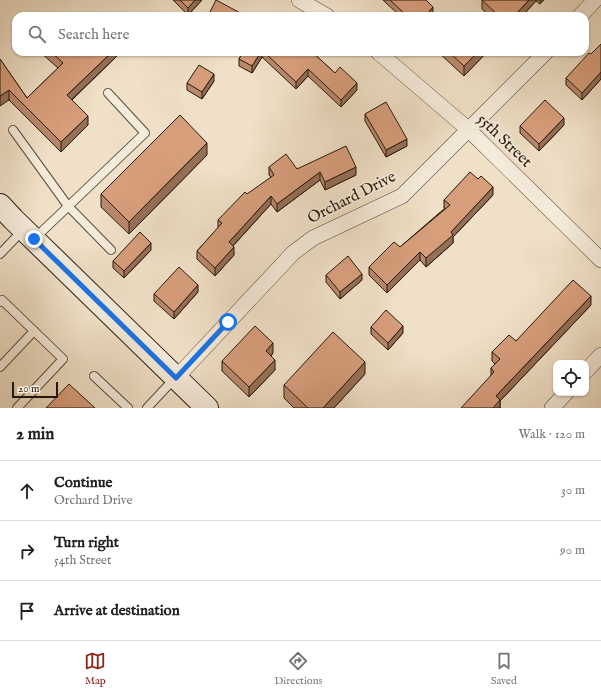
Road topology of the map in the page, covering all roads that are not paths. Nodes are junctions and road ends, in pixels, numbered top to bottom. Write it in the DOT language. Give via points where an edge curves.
graph roads {
  1 [pos="299,0"];
  2 [pos="594,0"];
  3 [pos="320,12"];
  4 [pos="584,12"];
  5 [pos="383,56"];
  6 [pos="542,56"];
  7 [pos="108,93"];
  8 [pos="13,130"];
  9 [pos="469,130"];
  10 [pos="0,204"];
  11 [pos="68,206"];
  12 [pos="28,234"];
  13 [pos="111,250"];
  14 [pos="0,254"];
  15 [pos="601,260"];
  16 [pos="0,302"];
  17 [pos="34,331"];
  18 [pos="601,355"];
  19 [pos="0,366"];
  20 [pos="589,368"];
  21 [pos="94,376"];
  22 [pos="176,378"];
  23 [pos="563,396"];
  24 [pos="17,408"];
  25 [pos="128,408"];
  26 [pos="147,408"];
  27 [pos="207,408"];
  28 [pos="552,408"];
  1 -- 3 [label="street"];
  2 -- 4 [label="street"];
  5 -- 9 [label="street, 55th Street"];
  6 -- 9 [label="street, Orchard Drive"];
  7 -- 11 [label="lane" via="145,132"];
  8 -- 11 [label="lane"];
  9 -- 15 [label="street, 55th Street"];
  9 -- 22 [label="street, Orchard Drive" via="402,196 313,238 293,253"];
  10 -- 12 [label="main road"];
  11 -- 12 [label="lane"];
  11 -- 13 [label="lane"];
  12 -- 14 [label="lane"];
  12 -- 22 [label="main road"];
  16 -- 17 [label="lane" via="2,300"];
  17 -- 19 [label="lane"];
  17 -- 24 [label="lane" via="63,359"];
  18 -- 20 [label="street"];
  21 -- 25 [label="lane"];
  22 -- 26 [label="lane"];
  22 -- 27 [label="main road"];
  23 -- 28 [label="street"];
}
